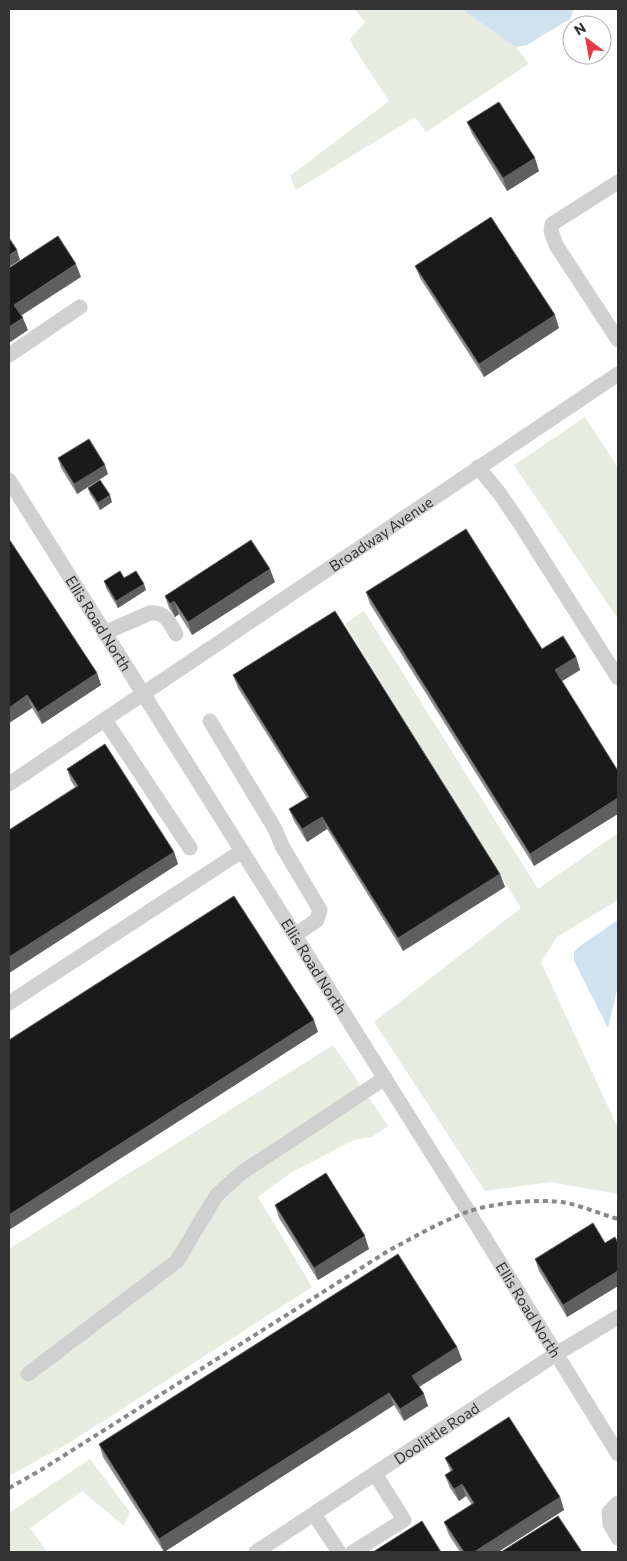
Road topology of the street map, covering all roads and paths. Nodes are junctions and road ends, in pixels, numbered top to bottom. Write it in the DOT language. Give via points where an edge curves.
graph roads {
  1 [pos="618,182"];
  2 [pos="80,307"];
  3 [pos="618,340"];
  4 [pos="9,356"];
  5 [pos="618,374"];
  6 [pos="478,467"];
  7 [pos="9,480"];
  8 [pos="104,632"];
  9 [pos="176,634"];
  10 [pos="618,678"];
  11 [pos="143,694"];
  12 [pos="105,720"];
  13 [pos="210,721"];
  14 [pos="9,784"];
  15 [pos="190,848"];
  16 [pos="242,852"];
  17 [pos="295,935"];
  18 [pos="9,1003"];
  19 [pos="385,1078"];
  20 [pos="618,1317"];
  21 [pos="556,1354"];
  22 [pos="28,1374"];
  23 [pos="618,1454"];
  24 [pos="375,1474"];
  25 [pos="618,1502"];
  26 [pos="314,1514"];
  27 [pos="618,1538"];
  28 [pos="256,1552"];
  29 [pos="339,1552"];
  30 [pos="353,1552"];
  1 -- 3 [label="street" via="552,224 551,231 556,245"];
  2 -- 4 [label="street"];
  5 -- 6 [label="street, Broadway Avenue"];
  6 -- 10 [label="street" via="519,522"];
  6 -- 11 [label="street, Broadway Avenue"];
  7 -- 8 [label="street, Ellis Road North"];
  8 -- 9 [label="street" via="157,612 166,617"];
  8 -- 11 [label="street, Ellis Road North"];
  11 -- 12 [label="street, Broadway Avenue"];
  11 -- 16 [label="street, Ellis Road North"];
  12 -- 14 [label="street, Broadway Avenue"];
  12 -- 15 [label="street"];
  13 -- 17 [label="street" via="320,910 318,920"];
  16 -- 17 [label="street, Ellis Road North"];
  16 -- 18 [label="street"];
  17 -- 19 [label="street, Ellis Road North"];
  19 -- 21 [label="street, Ellis Road North"];
  19 -- 22 [label="street" via="240,1173 216,1196 178,1261"];
  20 -- 21 [label="street, Doolittle Road"];
  21 -- 23 [label="street, Ellis Road North"];
  21 -- 24 [label="street, Doolittle Road"];
  24 -- 26 [label="street, Doolittle Road"];
  24 -- 30 [label="street" via="404,1520"];
  25 -- 27 [label="street" via="609,1512 610,1524"];
  26 -- 28 [label="street, Doolittle Road"];
  26 -- 29 [label="street"];
}
